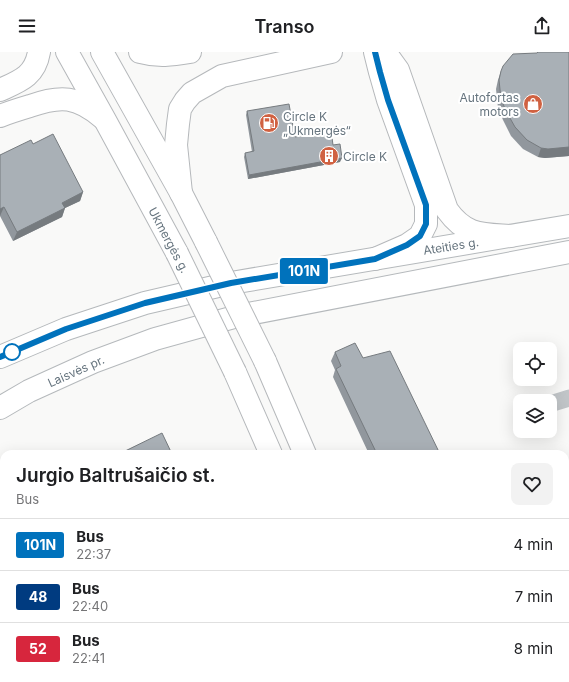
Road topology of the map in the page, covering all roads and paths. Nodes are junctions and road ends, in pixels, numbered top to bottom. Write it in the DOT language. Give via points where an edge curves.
graph roads {
  1 [pos="39,52"];
  2 [pos="67,52"];
  3 [pos="102,52"];
  4 [pos="140,52"];
  5 [pos="190,52"];
  6 [pos="331,52"];
  7 [pos="375,52"];
  8 [pos="385,52"];
  9 [pos="0,90"];
  10 [pos="0,116"];
  11 [pos="105,120"];
  12 [pos="181,193"];
  13 [pos="569,226"];
  14 [pos="511,236"];
  15 [pos="569,252"];
  16 [pos="375,259"];
  17 [pos="0,357"];
  18 [pos="569,398"];
  19 [pos="557,402"];
  20 [pos="0,408"];
  21 [pos="270,450"];
  22 [pos="303,450"];
  1 -- 9 [label="main road" via="36,64 29,75"];
  2 -- 11 [label="main road, Ukmergės g."];
  3 -- 12 [label="main road"];
  4 -- 5 [label="main road" via="153,56"];
  6 -- 12 [label="main road" via="222,76 192,93 180,109 178,124 176,146"];
  7 -- 16 [label="main road" via="388,100 426,205 426,224 420,236 407,245"];
  8 -- 14 [label="main road" via="398,70 447,210 463,228 481,234"];
  10 -- 11 [label="main road" via="60,98 85,105"];
  11 -- 21 [label="main road, Ukmergės g., bridge" via="177,253"];
  12 -- 22 [label="main road, bridge" via="265,361"];
  13 -- 14 [label="main road, Ateities g."];
  14 -- 16 [label="main road, Ateities g."];
  15 -- 20 [label="main road, Laisvės pr." via="238,316 155,339 93,362 29,391"];
  16 -- 17 [label="main road, Ateities g." via="231,283 145,303 66,329"];
  18 -- 19 [label="street"];
}
